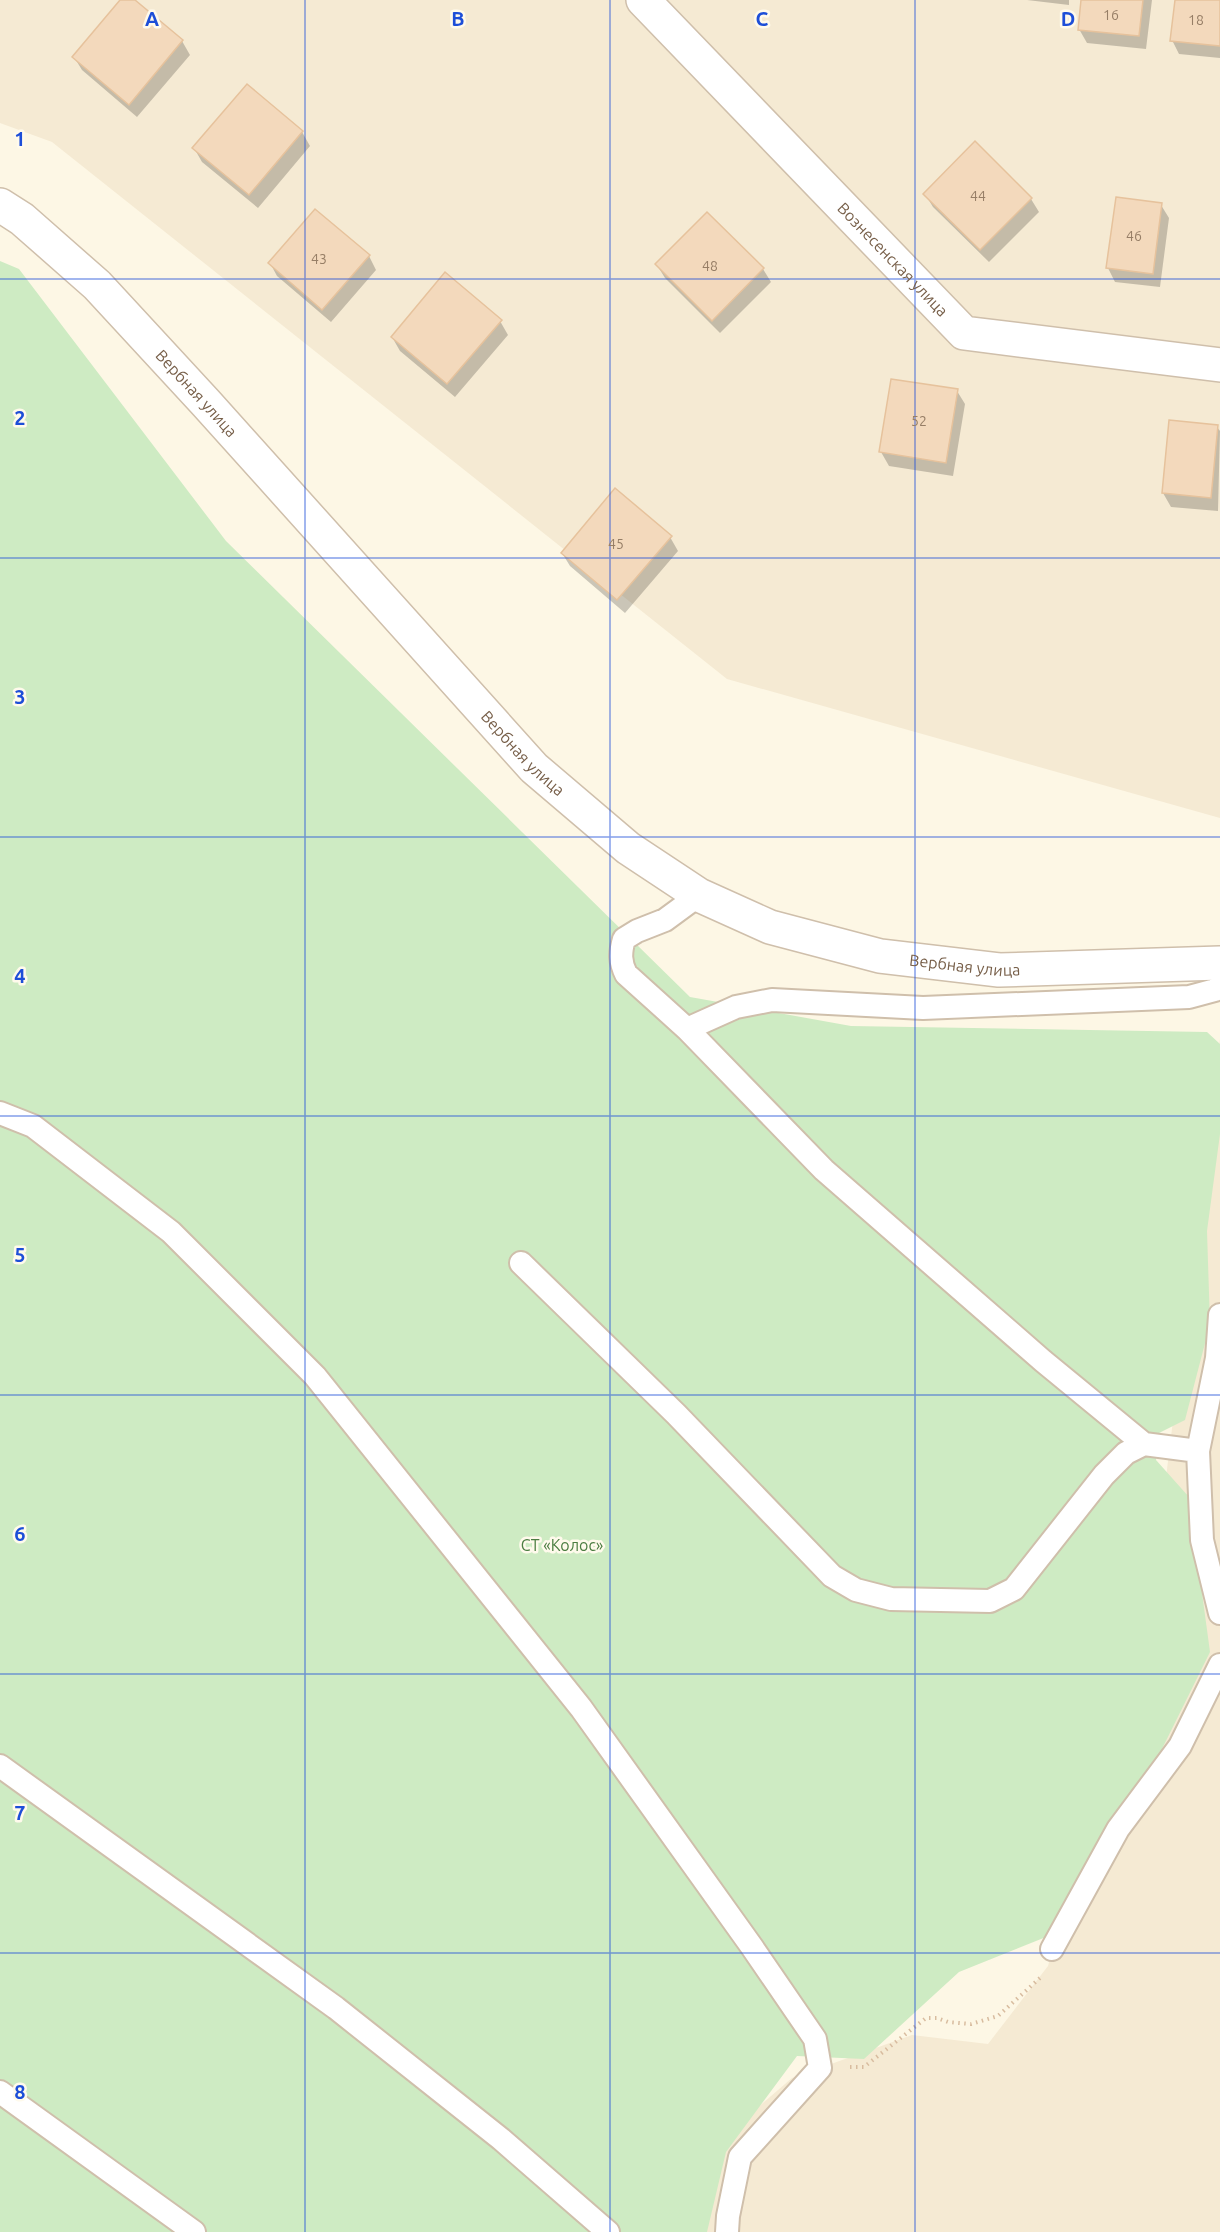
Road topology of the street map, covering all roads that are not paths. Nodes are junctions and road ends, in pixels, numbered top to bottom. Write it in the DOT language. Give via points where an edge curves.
graph roads {
  1 [pos="657,4"];
  2 [pos="0,205"];
  3 [pos="1220,365"];
  4 [pos="699,895"];
  5 [pos="1220,963"];
  6 [pos="1220,987"];
  7 [pos="687,1029"];
  8 [pos="0,1113"];
  9 [pos="521,1263"];
  10 [pos="1220,1315"];
  11 [pos="1144,1444"];
  12 [pos="1198,1451"];
  13 [pos="1220,1613"];
  14 [pos="1220,1665"];
  15 [pos="0,1766"];
  16 [pos="1053,1949"];
  17 [pos="0,2092"];
  18 [pos="194,2232"];
  19 [pos="608,2232"];
  20 [pos="727,2232"];
  1 -- 3 [label="street, Вознесенская улица" via="964,333"];
  2 -- 4 [label="street, Вербная улица" via="22,219 97,285 534,768 628,848"];
  4 -- 5 [label="street, Вербная улица" via="770,927 880,956 999,970"];
  4 -- 7 [label="lane" via="665,920 624,939 620,950 626,974"];
  6 -- 7 [label="lane" via="1189,997 923,1008 772,1000 736,1007"];
  7 -- 11 [label="lane" via="824,1170"];
  8 -- 20 [label="lane" via="33,1126 171,1232 315,1376 581,1708 815,2039 819,2068 740,2157"];
  9 -- 11 [label="lane" via="676,1414 832,1576 856,1590 891,1599 990,1601 1014,1589 1104,1475 1126,1453"];
  10 -- 12 [label="lane" via="1217,1358"];
  11 -- 12 [label="lane"];
  12 -- 13 [label="lane" via="1202,1540"];
  14 -- 16 [label="lane" via="1180,1746 1118,1829"];
  15 -- 19 [label="lane" via="336,2008 501,2139"];
  17 -- 18 [label="lane"];
}
